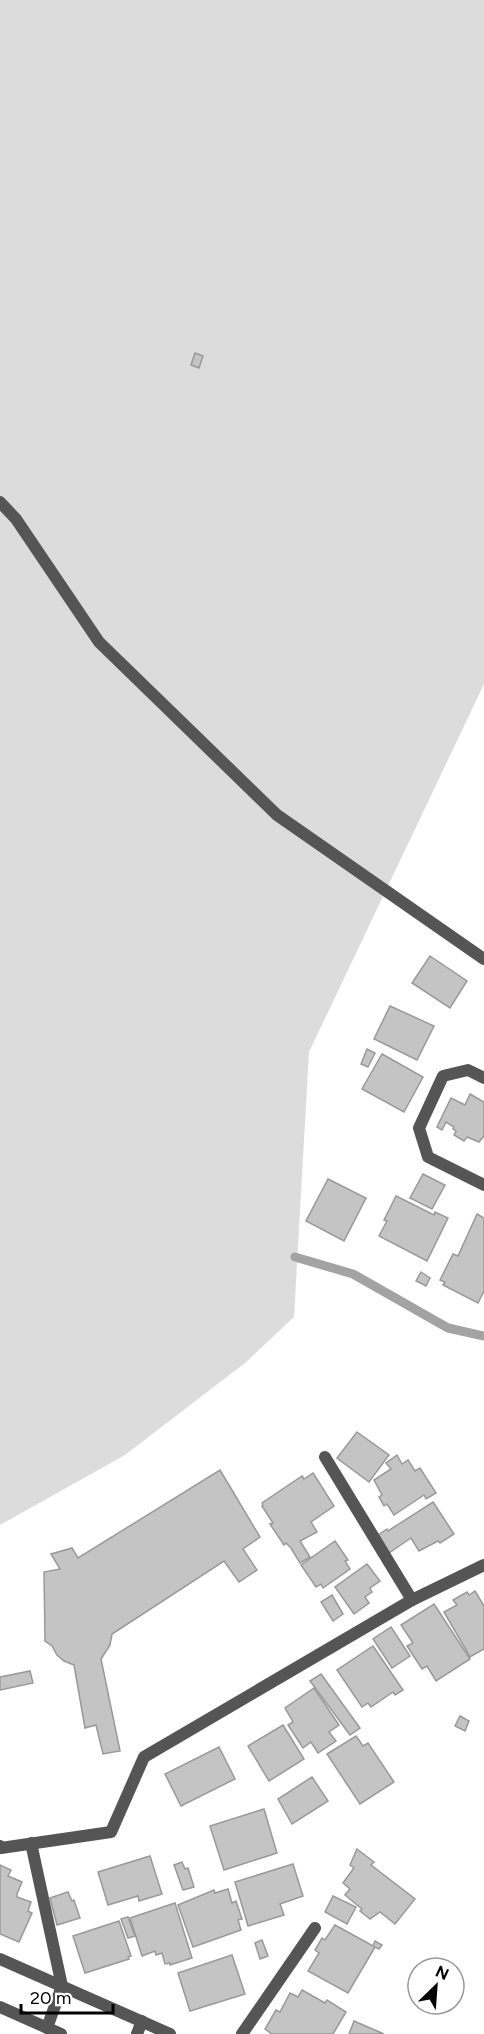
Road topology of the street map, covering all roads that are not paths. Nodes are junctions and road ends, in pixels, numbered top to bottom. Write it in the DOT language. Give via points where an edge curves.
graph roads {
  1 [pos="0,502"];
  2 [pos="484,960"];
  3 [pos="484,1078"];
  4 [pos="484,1185"];
  5 [pos="324,1457"];
  6 [pos="484,1565"];
  7 [pos="412,1600"];
  8 [pos="31,1843"];
  9 [pos="0,1846"];
  10 [pos="315,1928"];
  11 [pos="0,1959"];
  12 [pos="62,1986"];
  13 [pos="0,2007"];
  14 [pos="142,2021"];
  15 [pos="47,2028"];
  16 [pos="61,2034"];
  17 [pos="137,2034"];
  18 [pos="170,2034"];
  19 [pos="242,2034"];
  1 -- 2 [label="street" via="16,519 99,642 277,815"];
  3 -- 4 [label="street" via="468,1070 443,1076 419,1128 428,1157"];
  5 -- 7 [label="street"];
  6 -- 7 [label="street"];
  7 -- 8 [label="street" via="144,1757 111,1832"];
  8 -- 9 [label="street"];
  8 -- 12 [label="street"];
  10 -- 19 [label="street"];
  11 -- 12 [label="street"];
  12 -- 14 [label="street"];
  12 -- 15 [label="street"];
  13 -- 15 [label="street"];
  14 -- 17 [label="street"];
  14 -- 18 [label="street"];
  15 -- 16 [label="street"];
}
